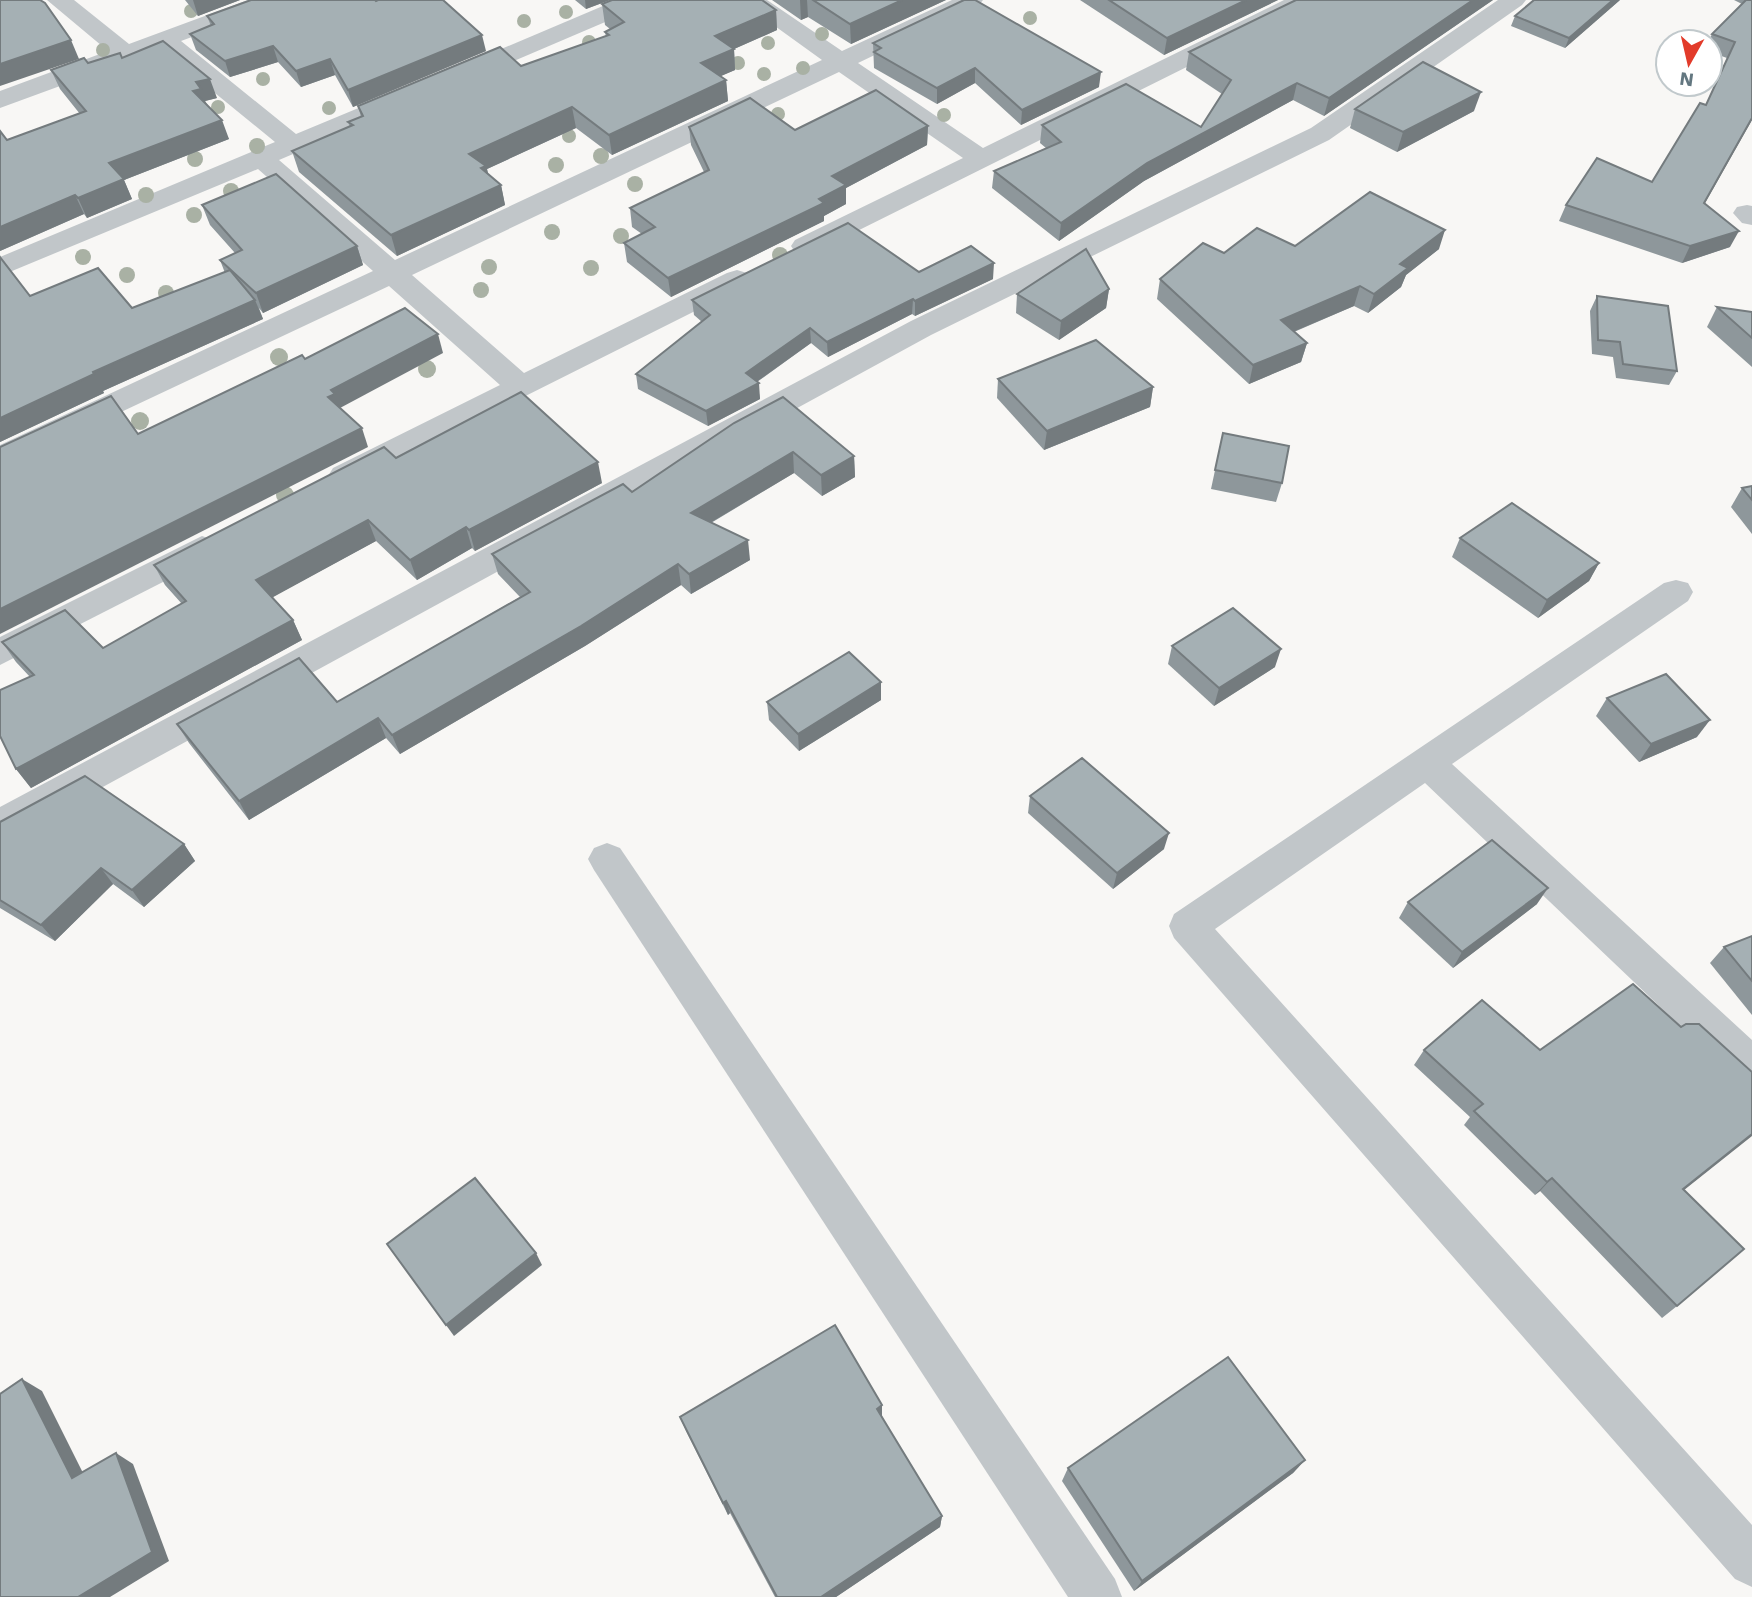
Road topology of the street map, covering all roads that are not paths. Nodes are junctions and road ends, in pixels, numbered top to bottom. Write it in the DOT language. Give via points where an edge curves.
graph roads {
  1 [pos="59,0"];
  2 [pos="270,0"];
  3 [pos="637,0"];
  4 [pos="751,0"];
  5 [pos="971,0"];
  6 [pos="1303,0"];
  7 [pos="1514,0"];
  8 [pos="164,40"];
  9 [pos="127,54"];
  10 [pos="841,62"];
  11 [pos="0,100"];
  12 [pos="294,145"];
  13 [pos="262,158"];
  14 [pos="982,159"];
  15 [pos="0,267"];
  16 [pos="390,274"];
  17 [pos="520,386"];
  18 [pos="0,458"];
  19 [pos="322,487"];
  20 [pos="223,538"];
  21 [pos="1676,592"];
  22 [pos="0,652"];
  23 [pos="1427,763"];
  24 [pos="0,825"];
  25 [pos="607,859"];
  26 [pos="1752,1067"];
  27 [pos="1752,1562"];
  28 [pos="1097,1597"];
  1 -- 9 [label="street"];
  2 -- 8 [label="street"];
  3 -- 12 [label="street"];
  4 -- 10 [label="street"];
  5 -- 10 [label="street"];
  6 -- 14 [label="street"];
  7 -- 24 [label="street" via="1320,134 922,328"];
  8 -- 9 [label="street"];
  8 -- 12 [label="street"];
  9 -- 11 [label="street"];
  10 -- 14 [label="street"];
  10 -- 16 [label="street"];
  12 -- 13 [label="street"];
  13 -- 15 [label="street"];
  13 -- 16 [label="street"];
  14 -- 17 [label="street"];
  16 -- 17 [label="street"];
  16 -- 18 [label="street"];
  17 -- 19 [label="street"];
  20 -- 22 [label="street"];
  21 -- 23 [label="street"];
  23 -- 26 [label="street"];
  23 -- 27 [label="street" via="1188,926"];
  25 -- 28 [label="street"];
}
